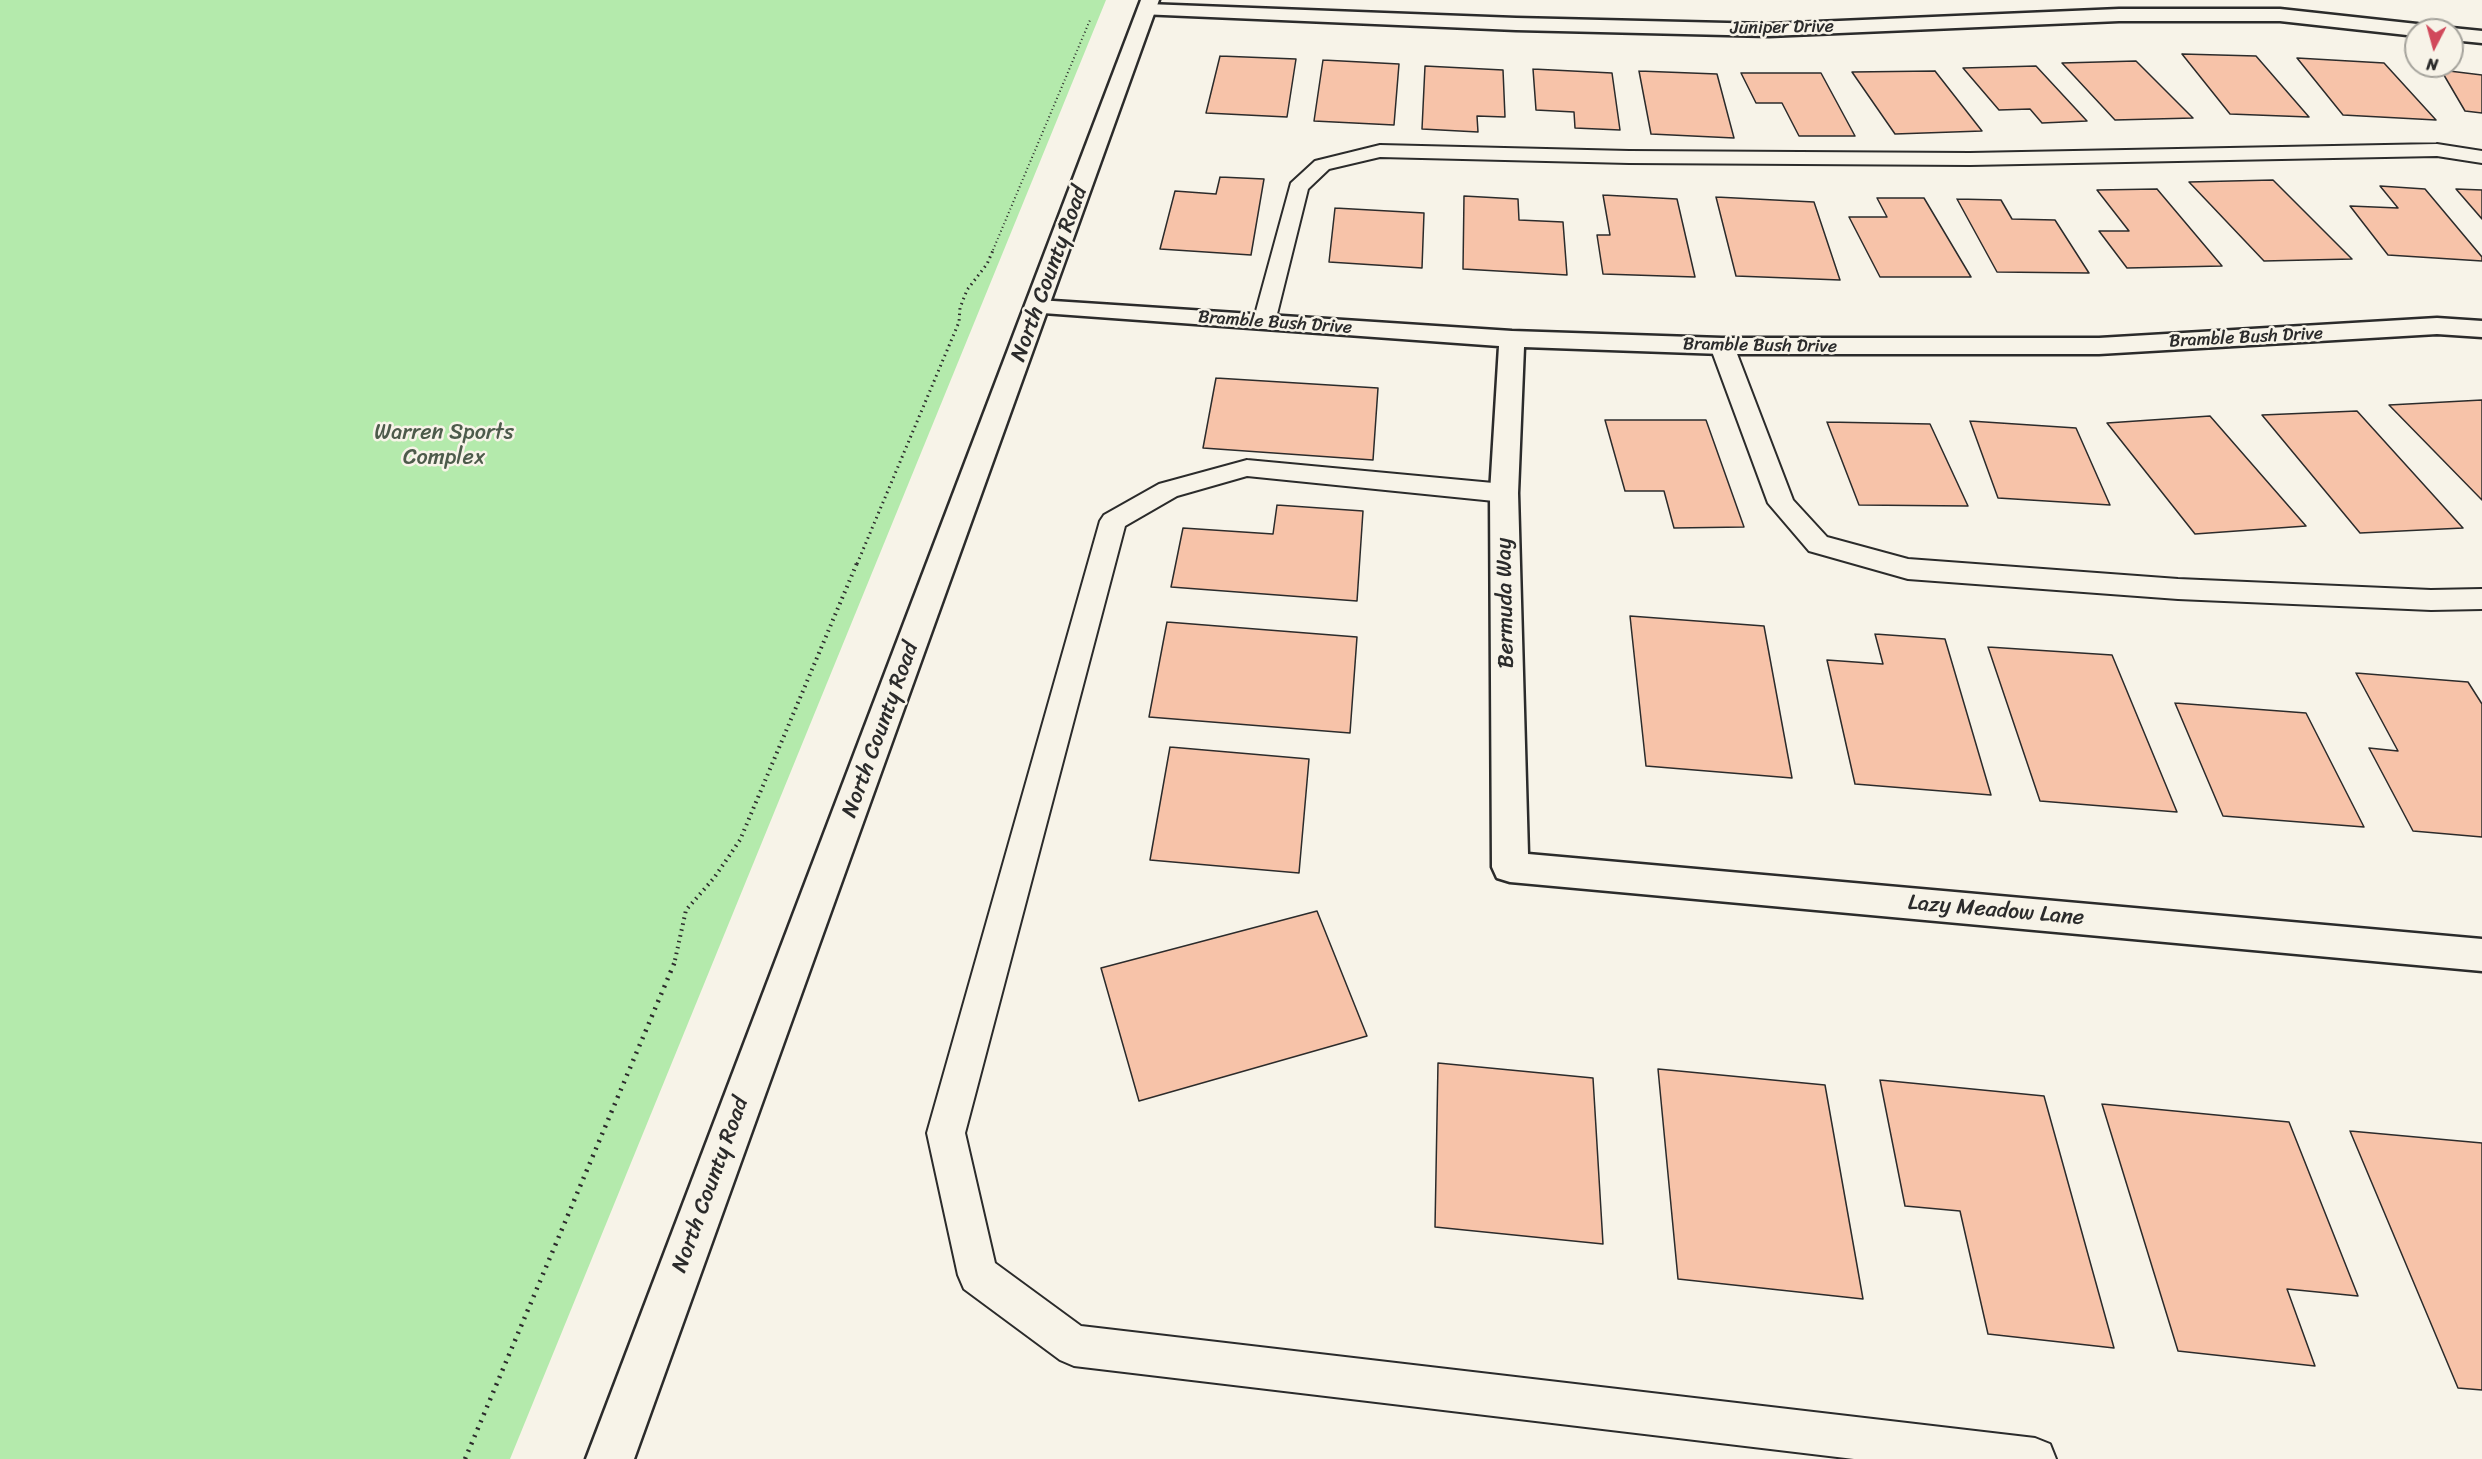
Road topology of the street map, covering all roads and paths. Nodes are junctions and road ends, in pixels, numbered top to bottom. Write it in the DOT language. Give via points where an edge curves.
graph roads {
  1 [pos="1149,5"];
  2 [pos="1094,11"];
  3 [pos="2404,29"];
  4 [pos="2464,35"];
  5 [pos="2482,37"];
  6 [pos="2482,157"];
  7 [pos="1038,307"];
  8 [pos="1264,322"];
  9 [pos="2482,329"];
  10 [pos="1512,339"];
  11 [pos="1722,346"];
  12 [pos="1504,493"];
  13 [pos="2482,599"];
  14 [pos="1510,867"];
  15 [pos="2482,954"];
  16 [pos="465,1459"];
  17 [pos="610,1459"];
  18 [pos="2036,1459"];
  1 -- 3 [label="street, Juniper Drive" via="1516,24 1769,30 2119,15 2280,15"];
  1 -- 7 [label="street, North County Road"];
  2 -- 16 [label="path" via="987,264 967,290 959,322 741,840 686,910 675,962"];
  4 -- 5 [label="street"];
  6 -- 8 [label="lane" via="2437,150 1970,159 1380,151 1322,165 1298,187"];
  7 -- 8 [label="street, Bramble Bush Drive"];
  7 -- 17 [label="street, North County Road"];
  8 -- 10 [label="street, Bramble Bush Drive"];
  9 -- 11 [label="street, Bramble Bush Drive" via="2437,326 2099,346"];
  10 -- 11 [label="street, Bramble Bush Drive"];
  10 -- 12 [label="street, Bermuda Way"];
  11 -- 13 [label="lane" via="1781,503 1818,544 1908,569 2178,589"];
  12 -- 14 [label="street, Bermuda Way"];
  12 -- 18 [label="lane" via="1247,468 1168,490 1113,521 946,1133 978,1275 1074,1346"];
  14 -- 15 [label="street, Lazy Meadow Lane"];
}
